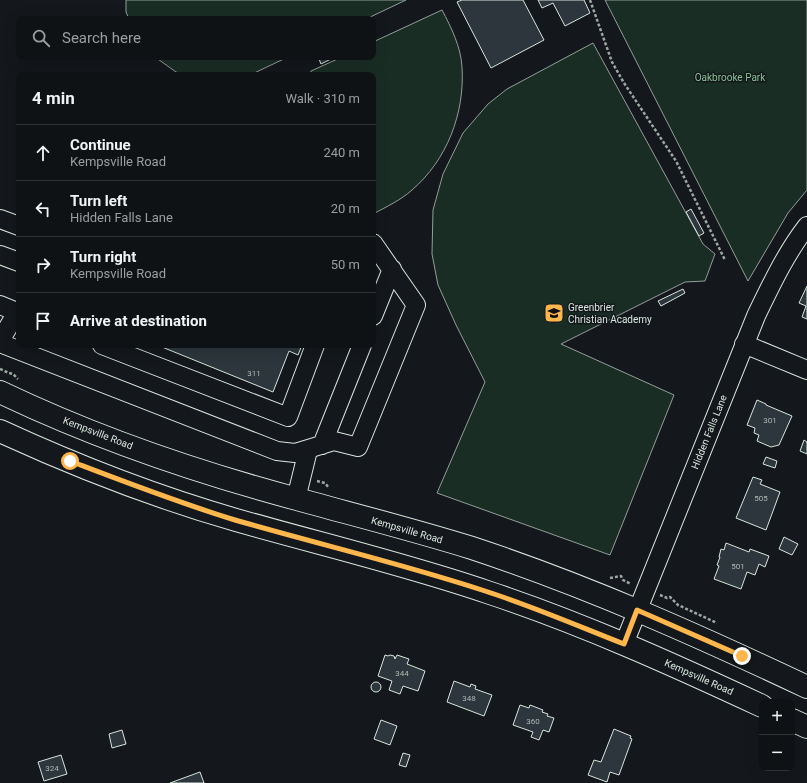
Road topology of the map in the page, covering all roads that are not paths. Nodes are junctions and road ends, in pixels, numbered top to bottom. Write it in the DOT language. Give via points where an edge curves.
graph roads {
  1 [pos="0,219"];
  2 [pos="16,225"];
  3 [pos="807,226"];
  4 [pos="376,247"];
  5 [pos="0,255"];
  6 [pos="16,261"];
  7 [pos="392,269"];
  8 [pos="0,305"];
  9 [pos="16,309"];
  10 [pos="376,309"];
  11 [pos="16,313"];
  12 [pos="0,342"];
  13 [pos="744,344"];
  14 [pos="110,348"];
  15 [pos="314,348"];
  16 [pos="361,348"];
  17 [pos="807,370"];
  18 [pos="0,392"];
  19 [pos="0,431"];
  20 [pos="315,448"];
  21 [pos="296,499"];
  22 [pos="637,610"];
  23 [pos="624,644"];
  24 [pos="807,687"];
  25 [pos="759,705"];
  26 [pos="795,721"];
  27 [pos="807,727"];
  1 -- 2 [label="street"];
  3 -- 13 [label="street, Hidden Falls Lane" via="774,279"];
  4 -- 7 [label="street"];
  5 -- 6 [label="street"];
  7 -- 10 [label="street"];
  7 -- 20 [label="street" via="416,305 358,447 334,441"];
  8 -- 9 [label="street"];
  11 -- 12 [label="street"];
  12 -- 20 [label="street" via="277,451 295,453"];
  13 -- 17 [label="street"];
  13 -- 22 [label="street, Hidden Falls Lane"];
  14 -- 15 [label="street" via="288,417"];
  16 -- 20 [label="street"];
  18 -- 21 [label="main road, Kempsville Road" via="156,455 216,476"];
  19 -- 23 [label="main road, Kempsville Road" via="152,492 234,519 425,572 542,611"];
  20 -- 21 [label="street"];
  21 -- 22 [label="main road, Kempsville Road" via="470,548 525,566"];
  22 -- 23 [label="street, Hidden Falls Lane"];
  22 -- 24 [label="main road, Kempsville Road"];
  23 -- 25 [label="main road, Kempsville Road"];
  26 -- 27 [label="main road"];
}
